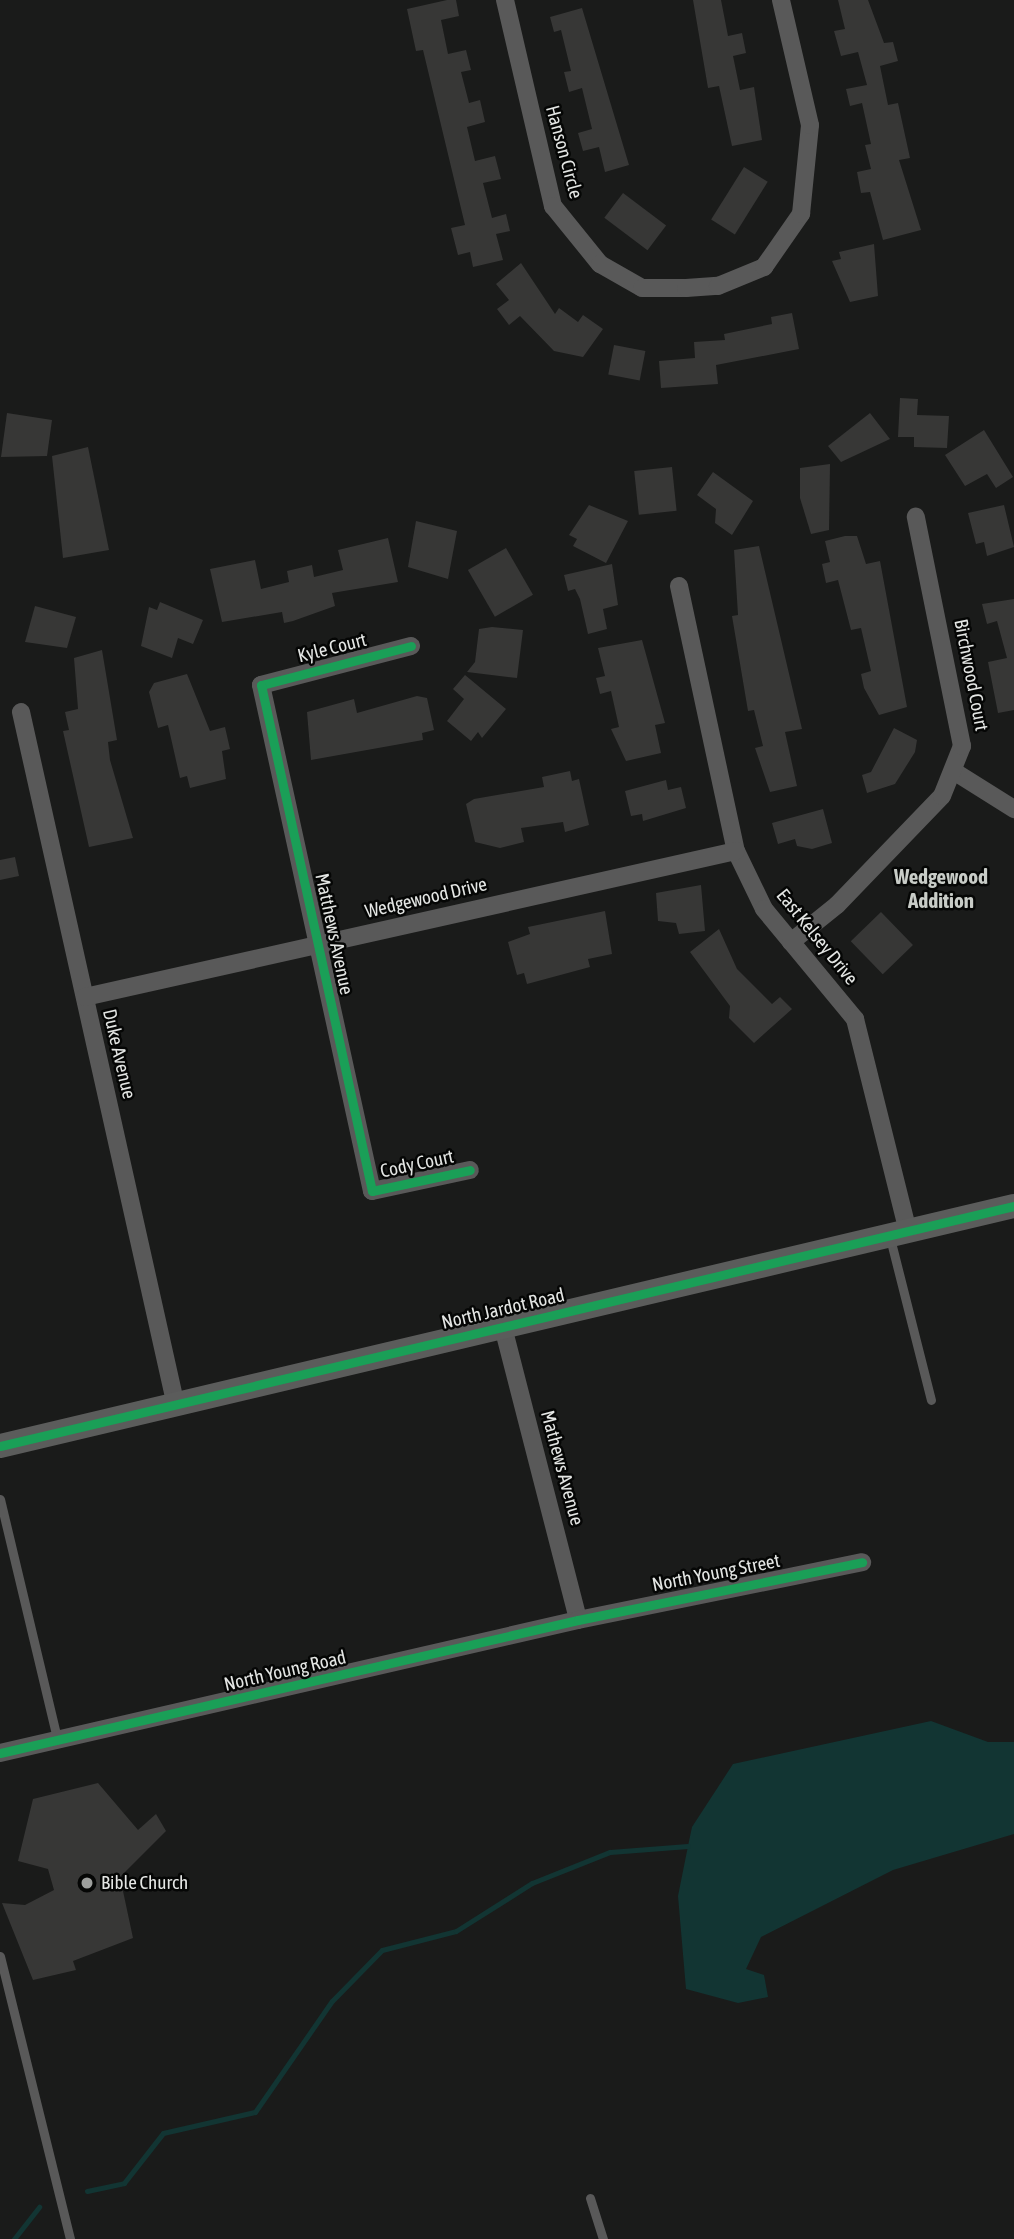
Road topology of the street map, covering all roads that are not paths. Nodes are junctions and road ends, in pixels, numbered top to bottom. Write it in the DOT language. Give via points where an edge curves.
graph roads {
  1 [pos="505,0"];
  2 [pos="781,0"];
  3 [pos="916,517"];
  4 [pos="679,586"];
  5 [pos="411,646"];
  6 [pos="261,685"];
  7 [pos="21,712"];
  8 [pos="955,772"];
  9 [pos="1014,809"];
  10 [pos="736,851"];
  11 [pos="791,942"];
  12 [pos="319,944"];
  13 [pos="85,997"];
  14 [pos="470,1170"];
  15 [pos="372,1191"];
  16 [pos="1014,1206"];
  17 [pos="899,1234"];
  18 [pos="503,1327"];
  19 [pos="932,1400"];
  20 [pos="176,1406"];
  21 [pos="0,1446"];
  22 [pos="0,1499"];
  23 [pos="862,1562"];
  24 [pos="578,1619"];
  25 [pos="57,1740"];
  26 [pos="0,1753"];
  27 [pos="0,1956"];
  28 [pos="590,2199"];
  29 [pos="70,2239"];
  30 [pos="603,2239"];
  1 -- 2 [label="street, Hanson Circle" via="554,206 600,264 653,288 718,286 764,267 801,214 810,125"];
  3 -- 8 [label="street, Birchwood Court" via="958,700 962,746"];
  4 -- 10 [label="street, East Kelsey Drive"];
  5 -- 6 [label="street, Kyle Court"];
  6 -- 12 [label="street, Matthews Avenue"];
  7 -- 13 [label="street, Duke Avenue"];
  8 -- 9 [label="street"];
  8 -- 11 [label="street, Birchwood Court" via="942,796 837,905"];
  10 -- 11 [label="street, East Kelsey Drive" via="764,908"];
  10 -- 12 [label="street, Wedgewood Drive"];
  11 -- 17 [label="street, East Kelsey Drive" via="846,1005 863,1036"];
  12 -- 13 [label="street, Wedgewood Drive"];
  12 -- 15 [label="street, Matthews Avenue"];
  13 -- 20 [label="street, Duke Avenue"];
  14 -- 15 [label="street, Cody Court"];
  16 -- 17 [label="main road, North Jardot Road"];
  17 -- 18 [label="main road, North Jardot Road"];
  17 -- 19 [label="lane"];
  18 -- 20 [label="main road, North Jardot Road"];
  18 -- 24 [label="street, Mathews Avenue"];
  20 -- 21 [label="main road, North Jardot Road"];
  22 -- 25 [label="lane"];
  23 -- 24 [label="street, North Young Street"];
  24 -- 25 [label="street, North Young Road"];
  25 -- 26 [label="street, North Young Road"];
  27 -- 29 [label="lane"];
  28 -- 30 [label="lane"];
}
